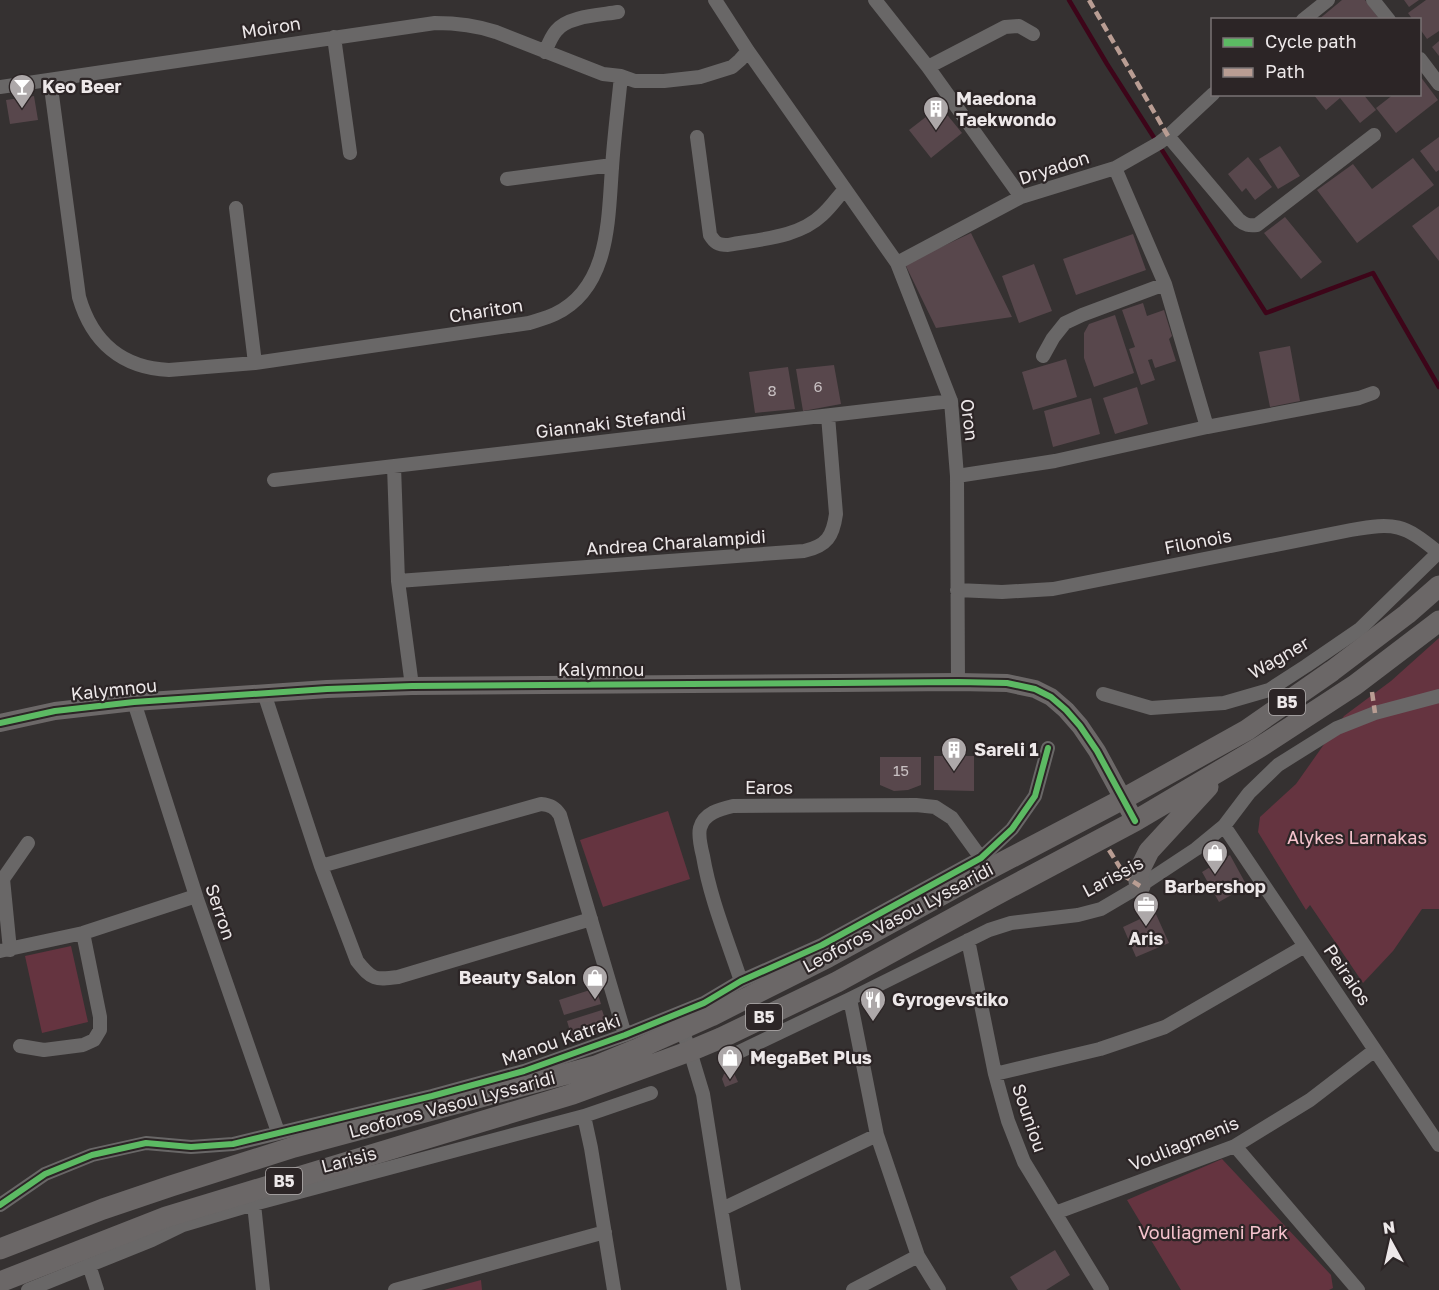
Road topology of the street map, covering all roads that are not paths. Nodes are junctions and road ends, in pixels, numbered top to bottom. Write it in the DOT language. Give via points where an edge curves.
graph roads {
  1 [pos="715,0"];
  2 [pos="875,0"];
  3 [pos="1328,0"];
  4 [pos="1373,0"];
  5 [pos="618,12"];
  6 [pos="1306,18"];
  7 [pos="1387,18"];
  8 [pos="1034,34"];
  9 [pos="334,37"];
  10 [pos="748,51"];
  11 [pos="544,52"];
  12 [pos="1421,62"];
  13 [pos="928,67"];
  14 [pos="621,76"];
  15 [pos="50,80"];
  16 [pos="1439,84"];
  17 [pos="0,87"];
  18 [pos="1211,96"];
  19 [pos="1374,135"];
  20 [pos="697,136"];
  21 [pos="1163,139"];
  22 [pos="350,153"];
  23 [pos="612,165"];
  24 [pos="1114,168"];
  25 [pos="507,179"];
  26 [pos="844,190"];
  27 [pos="1021,197"];
  28 [pos="236,208"];
  29 [pos="897,263"];
  30 [pos="1165,284"];
  31 [pos="1043,356"];
  32 [pos="255,363"];
  33 [pos="1373,393"];
  34 [pos="951,401"];
  35 [pos="828,416"];
  36 [pos="1207,427"];
  37 [pos="394,466"];
  38 [pos="957,476"];
  39 [pos="274,480"];
  40 [pos="1439,553"];
  41 [pos="398,582"];
  42 [pos="1439,586"];
  43 [pos="957,590"];
  44 [pos="1439,621"];
  45 [pos="958,682"];
  46 [pos="412,686"];
  47 [pos="264,693"];
  48 [pos="1102,694"];
  49 [pos="1439,696"];
  50 [pos="134,702"];
  51 [pos="0,723"];
  52 [pos="1048,748"];
  53 [pos="1227,767"];
  54 [pos="1123,799"];
  55 [pos="1135,821"];
  56 [pos="1224,826"];
  57 [pos="28,843"];
  58 [pos="981,858"];
  59 [pos="321,866"];
  60 [pos="1140,886"];
  61 [pos="196,896"];
  62 [pos="591,919"];
  63 [pos="83,933"];
  64 [pos="968,940"];
  65 [pos="1305,946"];
  66 [pos="5,950"];
  67 [pos="741,981"];
  68 [pos="850,999"];
  69 [pos="682,1030"];
  70 [pos="625,1035"];
  71 [pos="20,1046"];
  72 [pos="1376,1050"];
  73 [pos="690,1052"];
  74 [pos="739,1052"];
  75 [pos="995,1074"];
  76 [pos="651,1093"];
  77 [pos="584,1116"];
  78 [pos="278,1132"];
  79 [pos="877,1135"];
  80 [pos="1439,1145"];
  81 [pos="1235,1146"];
  82 [pos="254,1204"];
  83 [pos="0,1205"];
  84 [pos="722,1209"];
  85 [pos="1055,1213"];
  86 [pos="605,1232"];
  87 [pos="0,1249"];
  88 [pos="918,1256"];
  89 [pos="89,1265"];
  90 [pos="0,1282"];
  91 [pos="1098,1288"];
  92 [pos="28,1290"];
  93 [pos="97,1290"];
  94 [pos="263,1290"];
  95 [pos="395,1290"];
  96 [pos="614,1290"];
  97 [pos="734,1290"];
  98 [pos="853,1290"];
  99 [pos="939,1290"];
  100 [pos="1358,1290"];
  1 -- 10 [label="street, Oron"];
  2 -- 13 [label="street"];
  3 -- 6 [label="street"];
  4 -- 7 [label="street"];
  5 -- 11 [label="street" via="565,23 556,30"];
  8 -- 13 [label="street" via="1019,26 1005,27"];
  9 -- 11 [label="street, Moiron" via="419,25 467,24"];
  9 -- 15 [label="street, Moiron"];
  9 -- 22 [label="street"];
  10 -- 14 [label="street, Moiron" via="732,67 700,77 635,81"];
  10 -- 26 [label="street, Oron"];
  11 -- 14 [label="street, Moiron" via="603,74"];
  12 -- 16 [label="street"];
  13 -- 27 [label="street"];
  14 -- 23 [label="street, Chariton"];
  15 -- 17 [label="street, Moiron"];
  15 -- 32 [label="street, Chariton" via="79,297 95,334 128,361 157,370"];
  18 -- 21 [label="street, Dryadon"];
  19 -- 21 [label="street" via="1251,226 1239,220"];
  20 -- 26 [label="street" via="710,235 720,245 797,231 823,215"];
  21 -- 24 [label="street, Dryadon"];
  23 -- 25 [label="street"];
  23 -- 32 [label="street, Chariton" via="603,253 583,292 555,315 529,323"];
  24 -- 27 [label="street, Dryadon"];
  24 -- 30 [label="street"];
  26 -- 29 [label="street, Oron"];
  27 -- 29 [label="street, Dryadon"];
  28 -- 32 [label="street"];
  29 -- 34 [label="street, Oron"];
  30 -- 31 [label="street" via="1065,323"];
  30 -- 36 [label="street"];
  33 -- 36 [label="street"];
  34 -- 35 [label="street, Giannaki Stefandi"];
  34 -- 38 [label="street, Oron"];
  35 -- 37 [label="street, Giannaki Stefandi"];
  35 -- 41 [label="street, Andrea Charalampidi" via="836,514 831,535 816,549"];
  36 -- 38 [label="street" via="1055,461"];
  37 -- 39 [label="street, Giannaki Stefandi"];
  37 -- 41 [label="street"];
  38 -- 43 [label="street, Oron"];
  40 -- 43 [label="street, Filonois" via="1400,527 1379,526 1053,589"];
  40 -- 48 [label="street, Wagner" via="1360,629 1269,690 1224,703 1151,708"];
  41 -- 46 [label="street"];
  42 -- 54 [label="main road, Leoforos Vasou Lyssaridi / B5" via="1332,671 1247,730"];
  43 -- 45 [label="street, Oron"];
  44 -- 53 [label="main road, Leoforos Vasou Lyssaridi / B5" via="1355,685"];
  45 -- 46 [label="street, Kalymnou"];
  45 -- 54 [label="street, Kalymnou" via="1007,683 1051,697 1080,726"];
  46 -- 47 [label="street, Kalymnou"];
  47 -- 50 [label="street, Kalymnou"];
  47 -- 59 [label="street"];
  49 -- 56 [label="street, Larissis" via="1337,728 1278,765 1249,793"];
  50 -- 51 [label="street, Kalymnou" via="55,711"];
  50 -- 61 [label="street, Serron"];
  52 -- 58 [label="street, Manou Katraki" via="1035,796 1012,829"];
  53 -- 55 [label="main road, Leoforos Vasou Lyssaridi / B5"];
  53 -- 60 [label="main road" via="1149,851 1138,876"];
  54 -- 55 [label="street, Kalymnou"];
  54 -- 69 [label="main road, Leoforos Vasou Lyssaridi / B5" via="828,957"];
  55 -- 73 [label="main road, Leoforos Vasou Lyssaridi / B5" via="837,982"];
  56 -- 60 [label="street, Larissis"];
  56 -- 65 [label="street, Peiraios"];
  57 -- 66 [label="street" via="3,879"];
  58 -- 67 [label="street, Manou Katraki" via="822,945"];
  58 -- 67 [label="street, Earos" via="952,818 935,807 916,804 718,809 700,828 701,845 707,878"];
  59 -- 62 [label="street" via="357,961 366,973 379,979 398,977"];
  59 -- 62 [label="street" via="540,804 550,805 560,815"];
  60 -- 64 [label="street, Larissis" via="1101,909 1011,923"];
  61 -- 63 [label="street"];
  61 -- 78 [label="street, Serron"];
  62 -- 70 [label="street"];
  63 -- 66 [label="street"];
  63 -- 71 [label="street" via="100,1030 94,1040 83,1045 44,1050"];
  64 -- 68 [label="street, Larissis"];
  64 -- 75 [label="street, Souniou"];
  65 -- 72 [label="street, Peiraios"];
  65 -- 75 [label="street" via="1165,1027 1100,1050"];
  67 -- 70 [label="street, Manou Katraki" via="704,1003"];
  68 -- 74 [label="street, Larissis"];
  68 -- 79 [label="street"];
  69 -- 73 [label="street"];
  69 -- 87 [label="main road, Leoforos Vasou Lyssaridi / B5" via="596,1066 294,1148 103,1209"];
  70 -- 78 [label="street, Manou Katraki" via="524,1071"];
  72 -- 80 [label="street, Peiraios"];
  72 -- 81 [label="street, Vouliagmenis" via="1310,1100"];
  73 -- 84 [label="street" via="703,1094"];
  73 -- 90 [label="main road, Leoforos Vasou Lyssaridi / B5" via="573,1094 166,1217"];
  75 -- 85 [label="street, Souniou" via="1024,1162"];
  76 -- 77 [label="street, Larisis"];
  77 -- 82 [label="street, Larisis"];
  77 -- 86 [label="street"];
  78 -- 83 [label="street, Manou Katraki" via="233,1144 146,1143 92,1155 45,1174"];
  79 -- 84 [label="street"];
  79 -- 88 [label="street"];
  81 -- 85 [label="street, Vouliagmenis"];
  81 -- 100 [label="street"];
  82 -- 89 [label="street, Larisis" via="183,1225"];
  82 -- 94 [label="street"];
  84 -- 97 [label="street"];
  85 -- 91 [label="street, Souniou"];
  86 -- 95 [label="street"];
  86 -- 96 [label="street"];
  88 -- 98 [label="street"];
  88 -- 99 [label="street"];
  89 -- 92 [label="street, Larisis"];
  89 -- 93 [label="street"];
}
